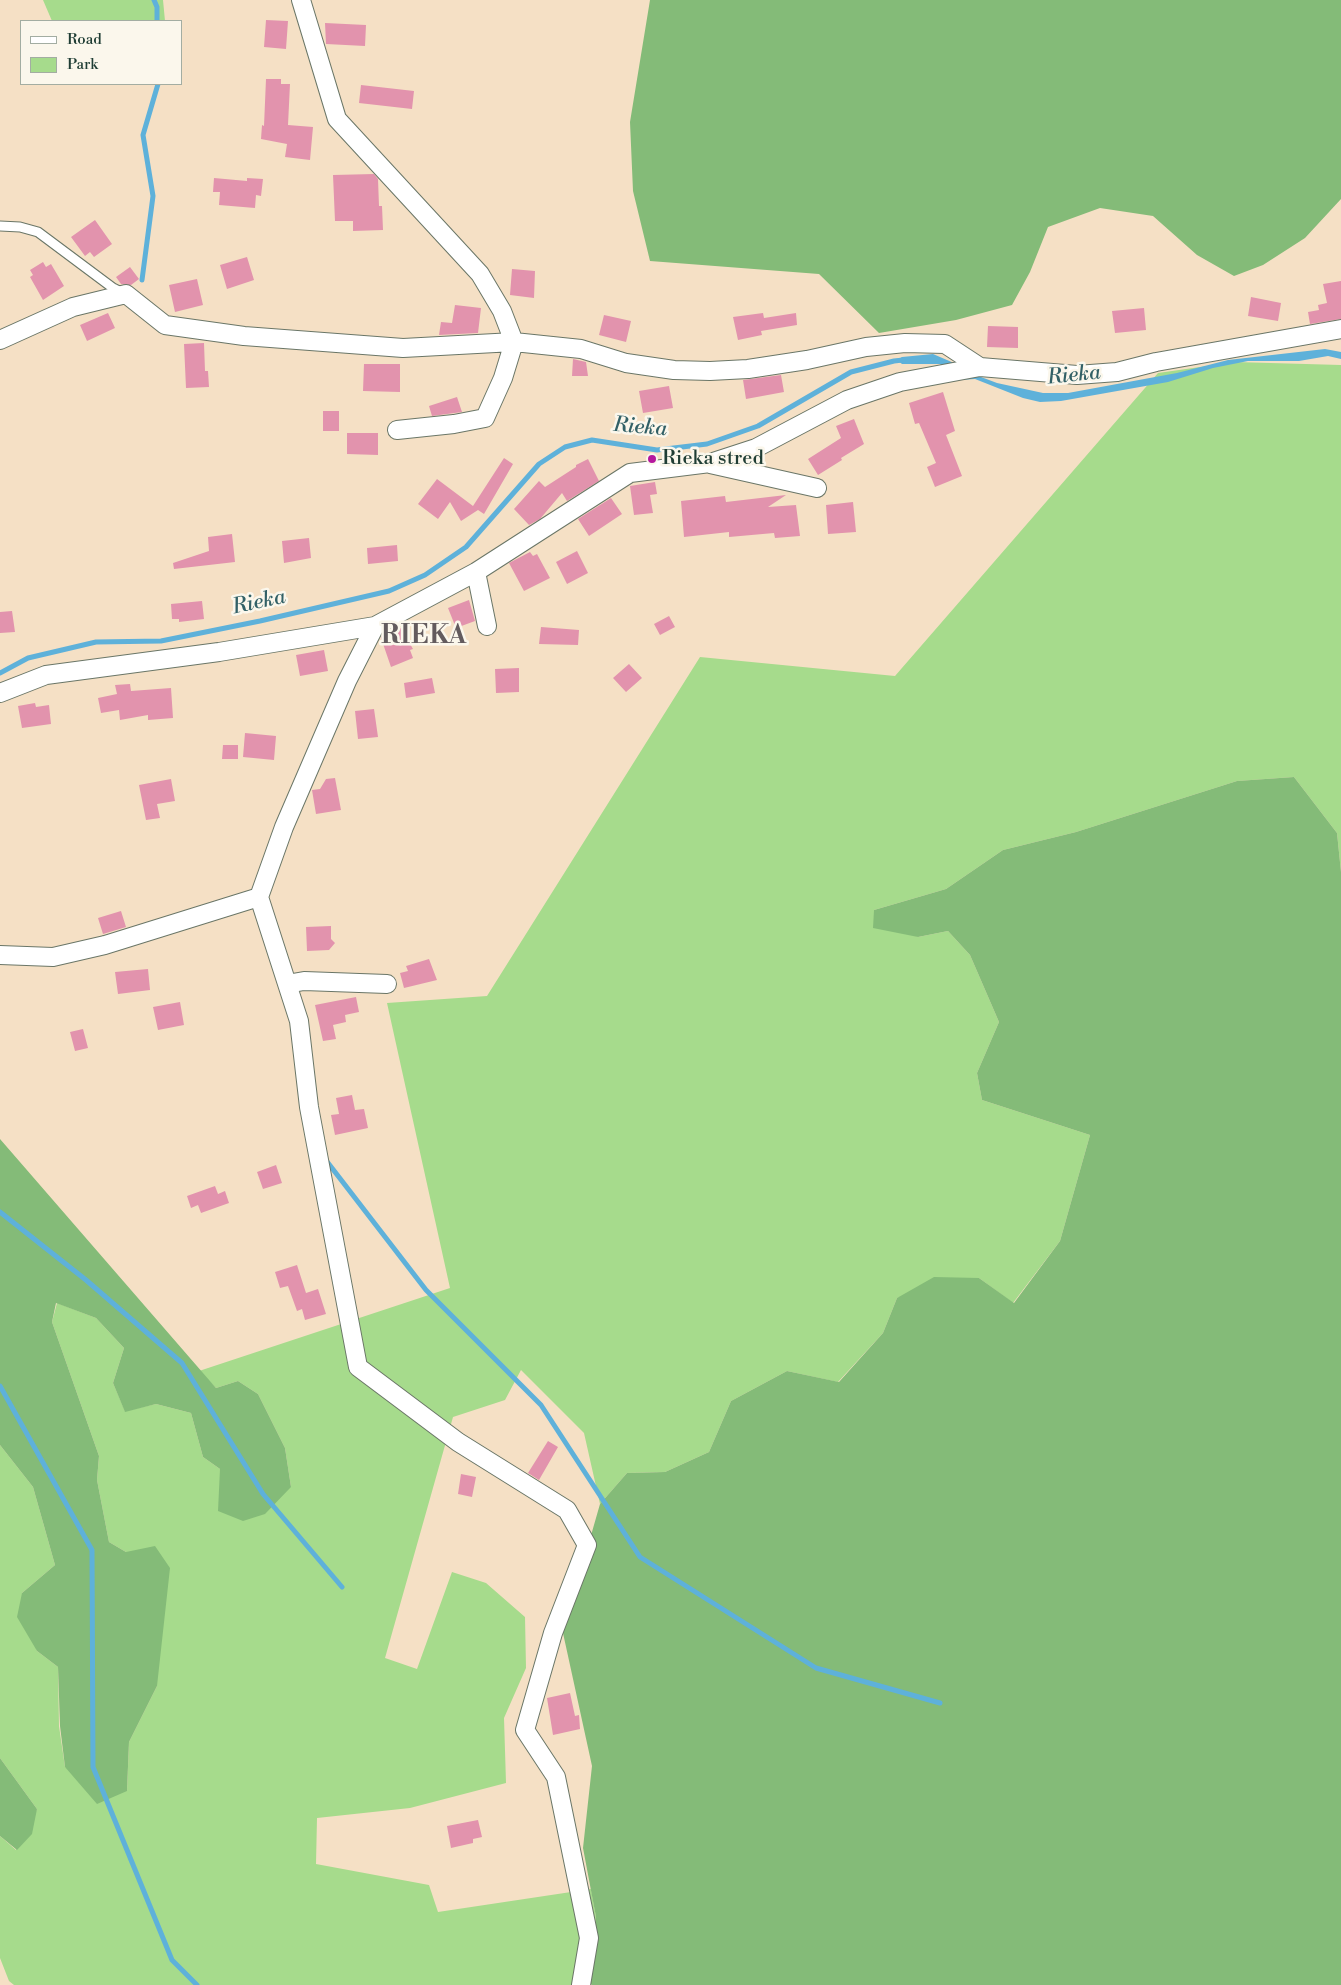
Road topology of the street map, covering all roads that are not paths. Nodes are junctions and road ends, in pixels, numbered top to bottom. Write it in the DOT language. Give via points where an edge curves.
graph roads {
  1 [pos="301,0"];
  2 [pos="0,226"];
  3 [pos="126,294"];
  4 [pos="1341,329"];
  5 [pos="0,340"];
  6 [pos="514,342"];
  7 [pos="978,368"];
  8 [pos="398,430"];
  9 [pos="710,464"];
  10 [pos="817,488"];
  11 [pos="476,572"];
  12 [pos="375,626"];
  13 [pos="487,626"];
  14 [pos="0,693"];
  15 [pos="259,898"];
  16 [pos="0,955"];
  17 [pos="287,984"];
  18 [pos="387,984"];
  19 [pos="581,1985"];
  1 -- 6 [label="street" via="337,119 480,274 502,311"];
  2 -- 3 [label="lane" via="38,232 113,288"];
  3 -- 5 [label="street" via="73,307"];
  3 -- 6 [label="street" via="165,325 244,336 403,348"];
  4 -- 7 [label="street" via="1117,372 1077,375"];
  6 -- 7 [label="street" via="581,349 626,364 710,371 807,360 866,347 905,343 945,344"];
  6 -- 8 [label="street" via="503,378 485,418"];
  7 -- 9 [label="street" via="900,382 847,400 756,448"];
  9 -- 10 [label="street"];
  9 -- 11 [label="street" via="630,472"];
  11 -- 12 [label="street"];
  11 -- 13 [label="street"];
  12 -- 14 [label="street" via="219,652 46,674"];
  12 -- 15 [label="street" via="347,681 284,827"];
  15 -- 16 [label="street" via="105,945 53,957"];
  15 -- 17 [label="street"];
  17 -- 18 [label="street" via="304,981"];
  17 -- 19 [label="street" via="300,1021 309,1107 358,1367 458,1442 567,1510 587,1545 553,1634 525,1730 556,1777 589,1938"];
}
